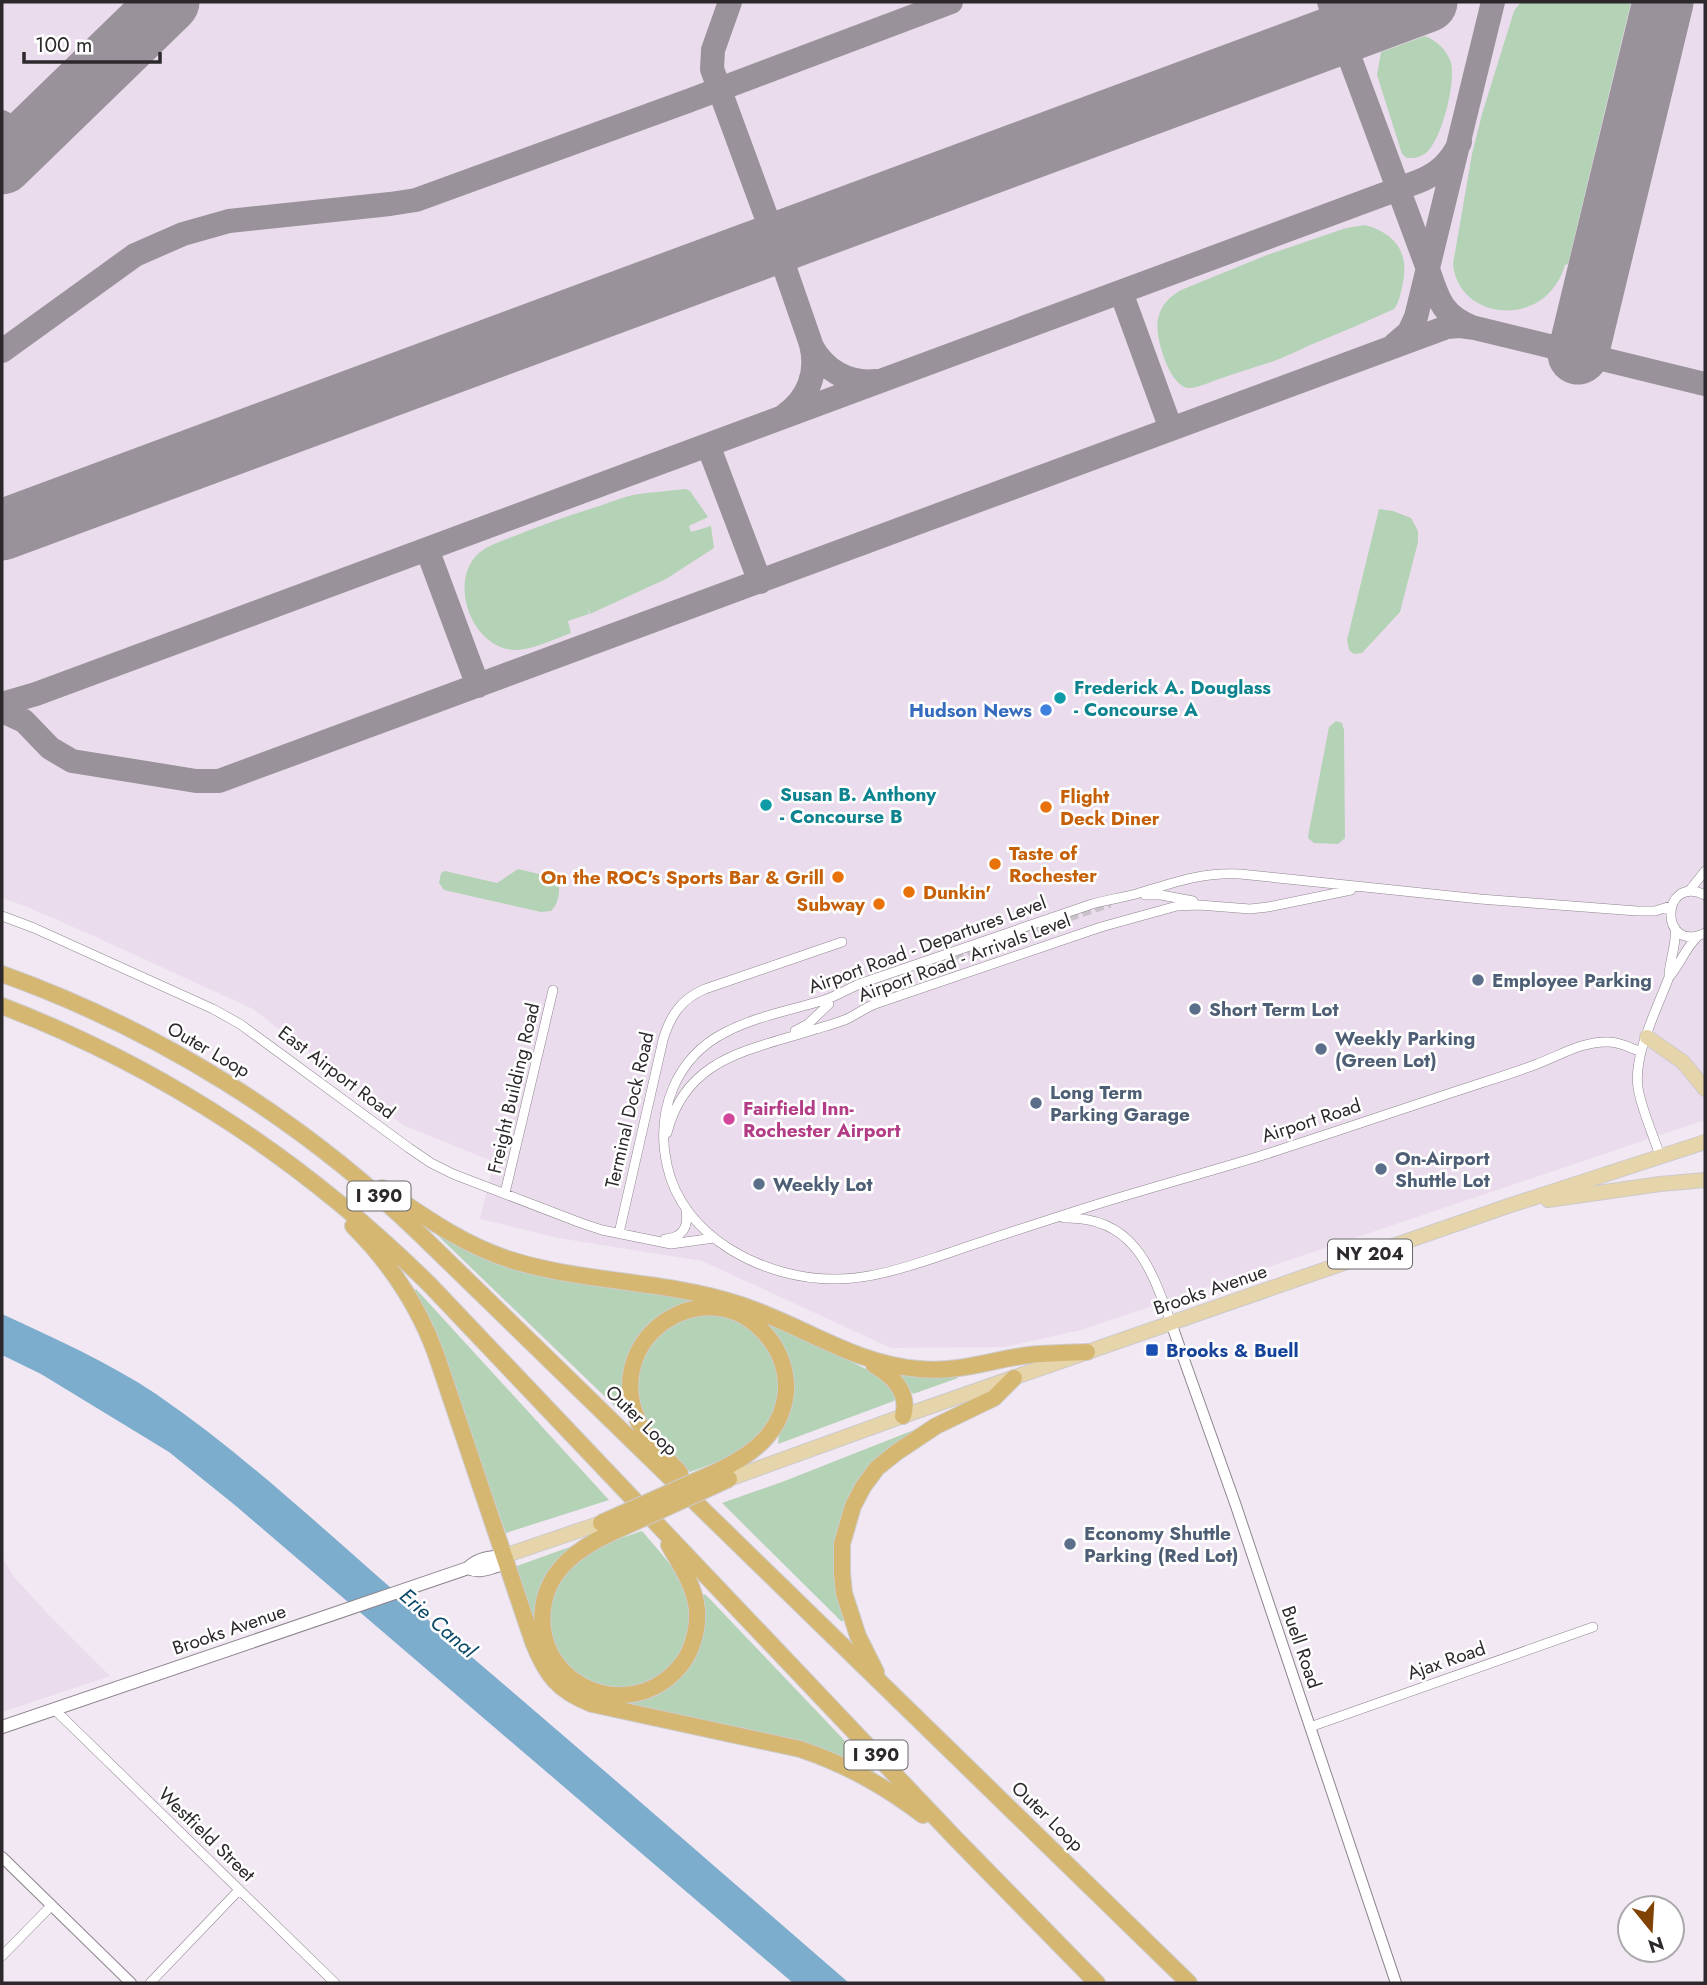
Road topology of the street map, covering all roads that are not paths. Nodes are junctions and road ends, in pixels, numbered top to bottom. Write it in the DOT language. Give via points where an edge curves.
graph roads {
  1 [pos="1705,871"];
  2 [pos="1371,889"];
  3 [pos="1689,891"];
  4 [pos="1138,894"];
  5 [pos="1705,895"];
  6 [pos="1216,906"];
  7 [pos="1671,906"];
  8 [pos="2,916"];
  9 [pos="1675,928"];
  10 [pos="1702,934"];
  11 [pos="842,942"];
  12 [pos="2,974"];
  13 [pos="1669,978"];
  14 [pos="554,990"];
  15 [pos="828,1001"];
  16 [pos="2,1006"];
  17 [pos="1647,1037"];
  18 [pos="768,1043"];
  19 [pos="1641,1052"];
  20 [pos="1705,1089"];
  21 [pos="295,1129"];
  22 [pos="1705,1142"];
  23 [pos="265,1145"];
  24 [pos="665,1156"];
  25 [pos="1661,1157"];
  26 [pos="1705,1180"];
  27 [pos="505,1194"];
  28 [pos="1508,1206"];
  29 [pos="686,1210"];
  30 [pos="1045,1221"];
  31 [pos="619,1233"];
  32 [pos="714,1238"];
  33 [pos="656,1240"];
  34 [pos="1171,1323"];
  35 [pos="848,1352"];
  36 [pos="1087,1352"];
  37 [pos="1014,1378"];
  38 [pos="904,1416"];
  39 [pos="724,1474"];
  40 [pos="696,1503"];
  41 [pos="658,1524"];
  42 [pos="606,1528"];
  43 [pos="503,1557"];
  44 [pos="1593,1627"];
  45 [pos="881,1683"];
  46 [pos="54,1709"];
  47 [pos="2,1727"];
  48 [pos="1310,1727"];
  49 [pos="956,1839"];
  50 [pos="2,1857"];
  51 [pos="239,1890"];
  52 [pos="51,1906"];
  53 [pos="2,1956"];
  54 [pos="131,1983"];
  55 [pos="150,1983"];
  56 [pos="335,1983"];
  57 [pos="1097,1983"];
  58 [pos="1189,1983"];
  59 [pos="1396,1983"];
  1 -- 3 [label="street"];
  2 -- 4 [label="street, Airport Road - Departures Level" via="1247,875 1200,876"];
  2 -- 6 [label="street, Airport Road - Arrivals Level" via="1259,909"];
  2 -- 7 [label="street" via="1637,911"];
  3 -- 5 [label="street"];
  3 -- 7 [label="street"];
  4 -- 6 [label="street, Airport Road - Arrivals Level"];
  4 -- 15 [label="street, Airport Road - Departures Level" via="1092,904 857,984"];
  6 -- 18 [label="street, Airport Road - Arrivals Level" via="1177,906 1101,927"];
  7 -- 9 [label="street"];
  8 -- 27 [label="street, East Airport Road" via="234,1020 416,1154"];
  9 -- 10 [label="street" via="1685,936"];
  9 -- 13 [label="street"];
  10 -- 13 [label="street"];
  11 -- 31 [label="street, Terminal Dock Road" via="705,989 676,1010 663,1040"];
  12 -- 21 [label="highway, Outer Loop / I 390" via="147,1038"];
  13 -- 17 [label="street"];
  14 -- 27 [label="street, Freight Building Road"];
  15 -- 18 [label="street, Airport Road - Arrivals Level" via="805,1026"];
  15 -- 24 [label="street, Airport Road - Departures Level" via="743,1025 713,1040 687,1063 672,1090 663,1121"];
  16 -- 23 [label="highway, I 390" via="130,1064"];
  17 -- 19 [label="street"];
  17 -- 20 [label="main road" via="1683,1062"];
  18 -- 24 [label="street, Airport Road - Arrivals Level" via="715,1064 689,1087 670,1122"];
  19 -- 25 [label="street" via="1640,1094"];
  19 -- 30 [label="street, Airport Road" via="1614,1042 1586,1044 1326,1134"];
  21 -- 35 [label="highway" via="435,1224 485,1250 548,1269 731,1301"];
  21 -- 40 [label="highway, Outer Loop / I 390" via="410,1224"];
  22 -- 25 [label="main road, Brooks Avenue / NY 204"];
  23 -- 41 [label="highway, I 390" via="407,1262"];
  23 -- 43 [label="highway" via="371,1244 410,1296 433,1347"];
  24 -- 29 [label="street, Airport Road" via="673,1187"];
  25 -- 28 [label="main road, Brooks Avenue / NY 204"];
  26 -- 28 [label="main road"];
  27 -- 31 [label="street, East Airport Road"];
  28 -- 34 [label="main road, Brooks Avenue / NY 204"];
  29 -- 32 [label="street, Airport Road"];
  29 -- 33 [label="street" via="685,1230 674,1239"];
  30 -- 32 [label="street, Airport Road" via="895,1270 840,1279 775,1270"];
  30 -- 34 [label="street, Airport Road" via="1089,1220 1124,1237 1149,1266"];
  31 -- 33 [label="street, East Airport Road"];
  32 -- 33 [label="street, East Airport Road" via="671,1244"];
  34 -- 36 [label="main road, Brooks Avenue / NY 204"];
  34 -- 48 [label="street, Buell Road"];
  35 -- 36 [label="highway" via="892,1366 935,1370 976,1367 1028,1355"];
  35 -- 38 [label="highway" via="895,1381 904,1399"];
  36 -- 37 [label="main road, Brooks Avenue / NY 204"];
  37 -- 38 [label="main road, Brooks Avenue / NY 204"];
  37 -- 45 [label="highway" via="994,1398 936,1426 897,1452 877,1468 853,1506 842,1544 844,1593"];
  38 -- 39 [label="main road, Brooks Avenue / NY 204"];
  39 -- 40 [label="highway" via="770,1433 784,1403 785,1376 776,1348 755,1324 732,1312 695,1309 669,1319 647,1337 635,1359 630,1388 642,1430 679,1472"];
  39 -- 42 [label="highway, bridge"];
  40 -- 45 [label="highway, Outer Loop / I 390"];
  41 -- 42 [label="highway" via="693,1591 696,1630 688,1656 671,1676 648,1691 621,1696 594,1691 572,1680 551,1654 542,1622 545,1598 559,1570"];
  41 -- 49 [label="highway, I 390"];
  42 -- 43 [label="main road, Brooks Avenue"];
  43 -- 46 [label="main road, Brooks Avenue" via="487,1558"];
  43 -- 49 [label="highway" via="539,1656 551,1678 574,1698 833,1760 897,1796"];
  44 -- 48 [label="street, Ajax Road"];
  45 -- 58 [label="highway, Outer Loop / I 390"];
  46 -- 47 [label="main road, Brooks Avenue"];
  46 -- 51 [label="street, Westfield Street"];
  48 -- 59 [label="street, Buell Road"];
  49 -- 57 [label="highway, I 390"];
  50 -- 52 [label="street"];
  51 -- 55 [label="street"];
  51 -- 56 [label="street, Westfield Street"];
  52 -- 53 [label="street"];
  52 -- 54 [label="street"];
}
